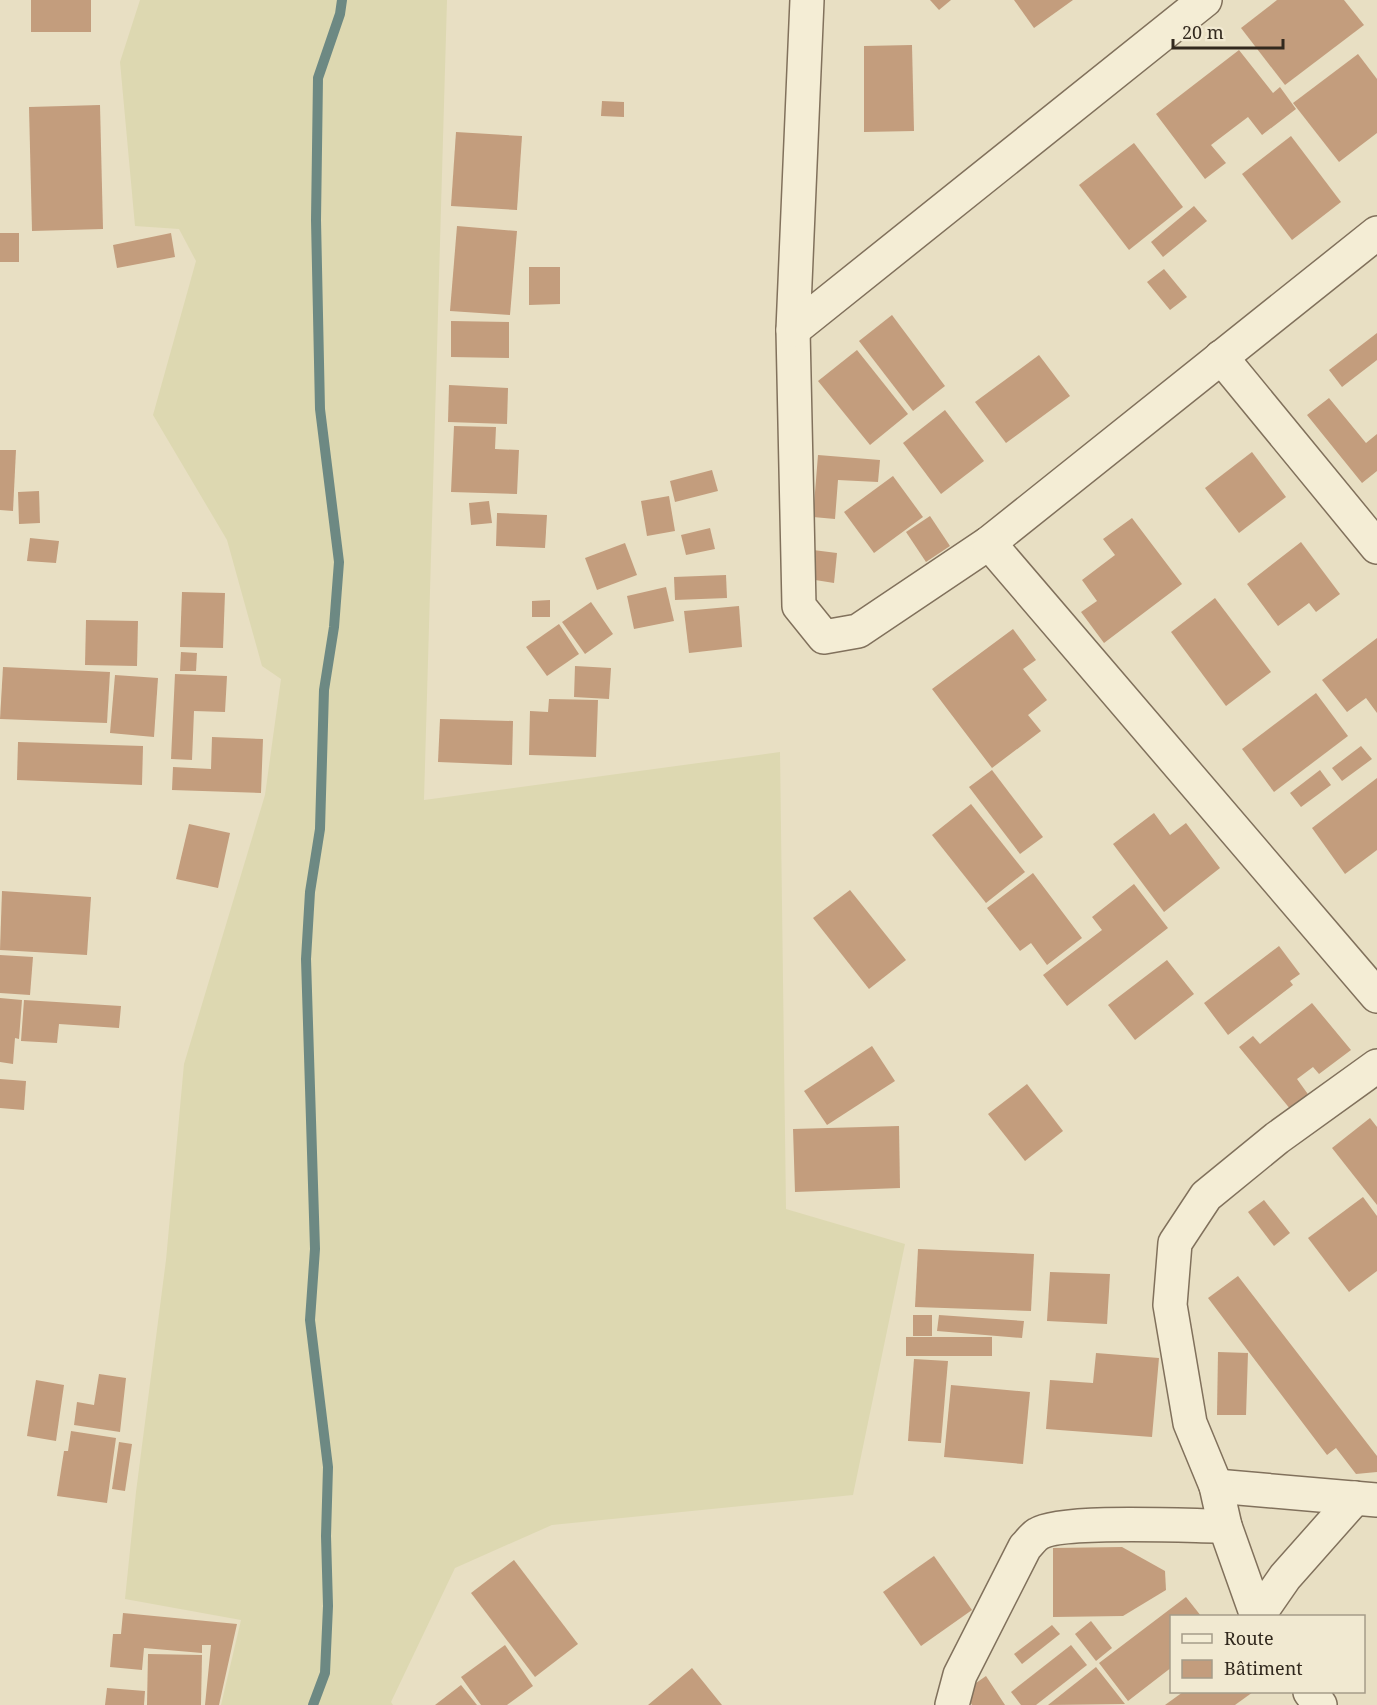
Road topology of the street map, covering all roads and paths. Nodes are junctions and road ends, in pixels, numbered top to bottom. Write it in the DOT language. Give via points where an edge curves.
graph roads {
  1 [pos="807,0"];
  2 [pos="1205,0"];
  3 [pos="1377,233"];
  4 [pos="793,330"];
  5 [pos="1221,357"];
  6 [pos="989,543"];
  7 [pos="1377,547"];
  8 [pos="1377,996"];
  9 [pos="1377,1066"];
  10 [pos="1216,1486"];
  11 [pos="1366,1499"];
  12 [pos="1225,1526"];
  13 [pos="1257,1615"];
  14 [pos="1259,1615"];
  15 [pos="1311,1693"];
  16 [pos="952,1705"];
  17 [pos="1320,1705"];
  1 -- 4 [label="street"];
  2 -- 4 [label="street"];
  3 -- 5 [label="street"];
  4 -- 6 [label="street" via="799,606 824,637 858,631"];
  5 -- 6 [label="street"];
  5 -- 7 [label="street"];
  6 -- 8 [label="street"];
  9 -- 10 [label="street" via="1277,1138 1206,1196 1176,1243 1170,1305 1190,1423"];
  10 -- 11 [label="street"];
  10 -- 12 [label="street"];
  11 -- 14 [label="street" via="1285,1577"];
  12 -- 13 [label="street"];
  12 -- 16 [label="street" via="1083,1526 1038,1534 1025,1547 960,1676"];
  15 -- 17 [label="street"];
}
